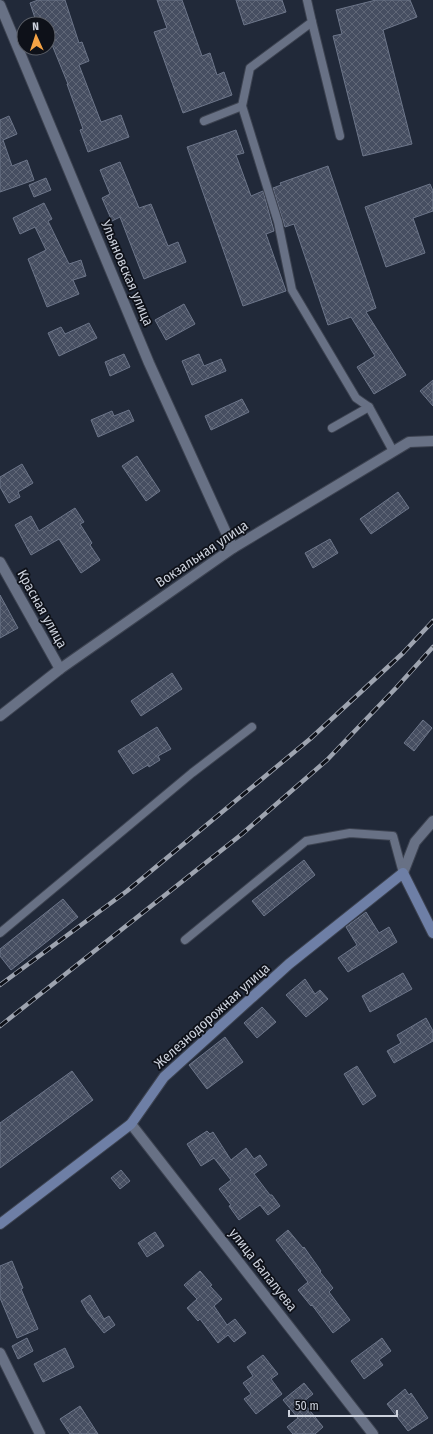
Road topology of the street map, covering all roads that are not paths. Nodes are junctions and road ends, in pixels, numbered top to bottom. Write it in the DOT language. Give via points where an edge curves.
graph roads {
  1 [pos="307,0"];
  2 [pos="0,6"];
  3 [pos="312,22"];
  4 [pos="242,106"];
  5 [pos="204,121"];
  6 [pos="340,136"];
  7 [pos="369,407"];
  8 [pos="332,428"];
  9 [pos="433,441"];
  10 [pos="393,451"];
  11 [pos="233,548"];
  12 [pos="0,562"];
  13 [pos="60,669"];
  14 [pos="0,716"];
  15 [pos="252,727"];
  16 [pos="433,821"];
  17 [pos="403,873"];
  18 [pos="0,933"];
  19 [pos="433,933"];
  20 [pos="185,940"];
  21 [pos="131,1124"];
  22 [pos="0,1224"];
  23 [pos="0,1354"];
  24 [pos="40,1434"];
  25 [pos="373,1434"];
  1 -- 3 [label="lane"];
  2 -- 11 [label="street, Ульяновская улица" via="150,363"];
  3 -- 4 [label="lane" via="250,68"];
  3 -- 6 [label="lane"];
  4 -- 5 [label="lane"];
  4 -- 7 [label="lane" via="278,222 292,290 356,398"];
  7 -- 8 [label="lane"];
  7 -- 10 [label="lane"];
  9 -- 10 [label="street, Вокзальная улица" via="410,442"];
  10 -- 11 [label="street, Вокзальная улица"];
  11 -- 13 [label="street, Вокзальная улица"];
  12 -- 13 [label="street, Красная улица"];
  13 -- 14 [label="street, Вокзальная улица"];
  15 -- 18 [label="lane" via="192,773"];
  16 -- 17 [label="street" via="415,842"];
  17 -- 19 [label="street"];
  17 -- 20 [label="lane" via="393,836 350,833 306,841"];
  17 -- 21 [label="street, Железнодорожная улица" via="289,964 164,1077"];
  21 -- 22 [label="street, Железнодорожная улица"];
  21 -- 25 [label="street, улица Балалуева"];
  23 -- 24 [label="street"];
}
